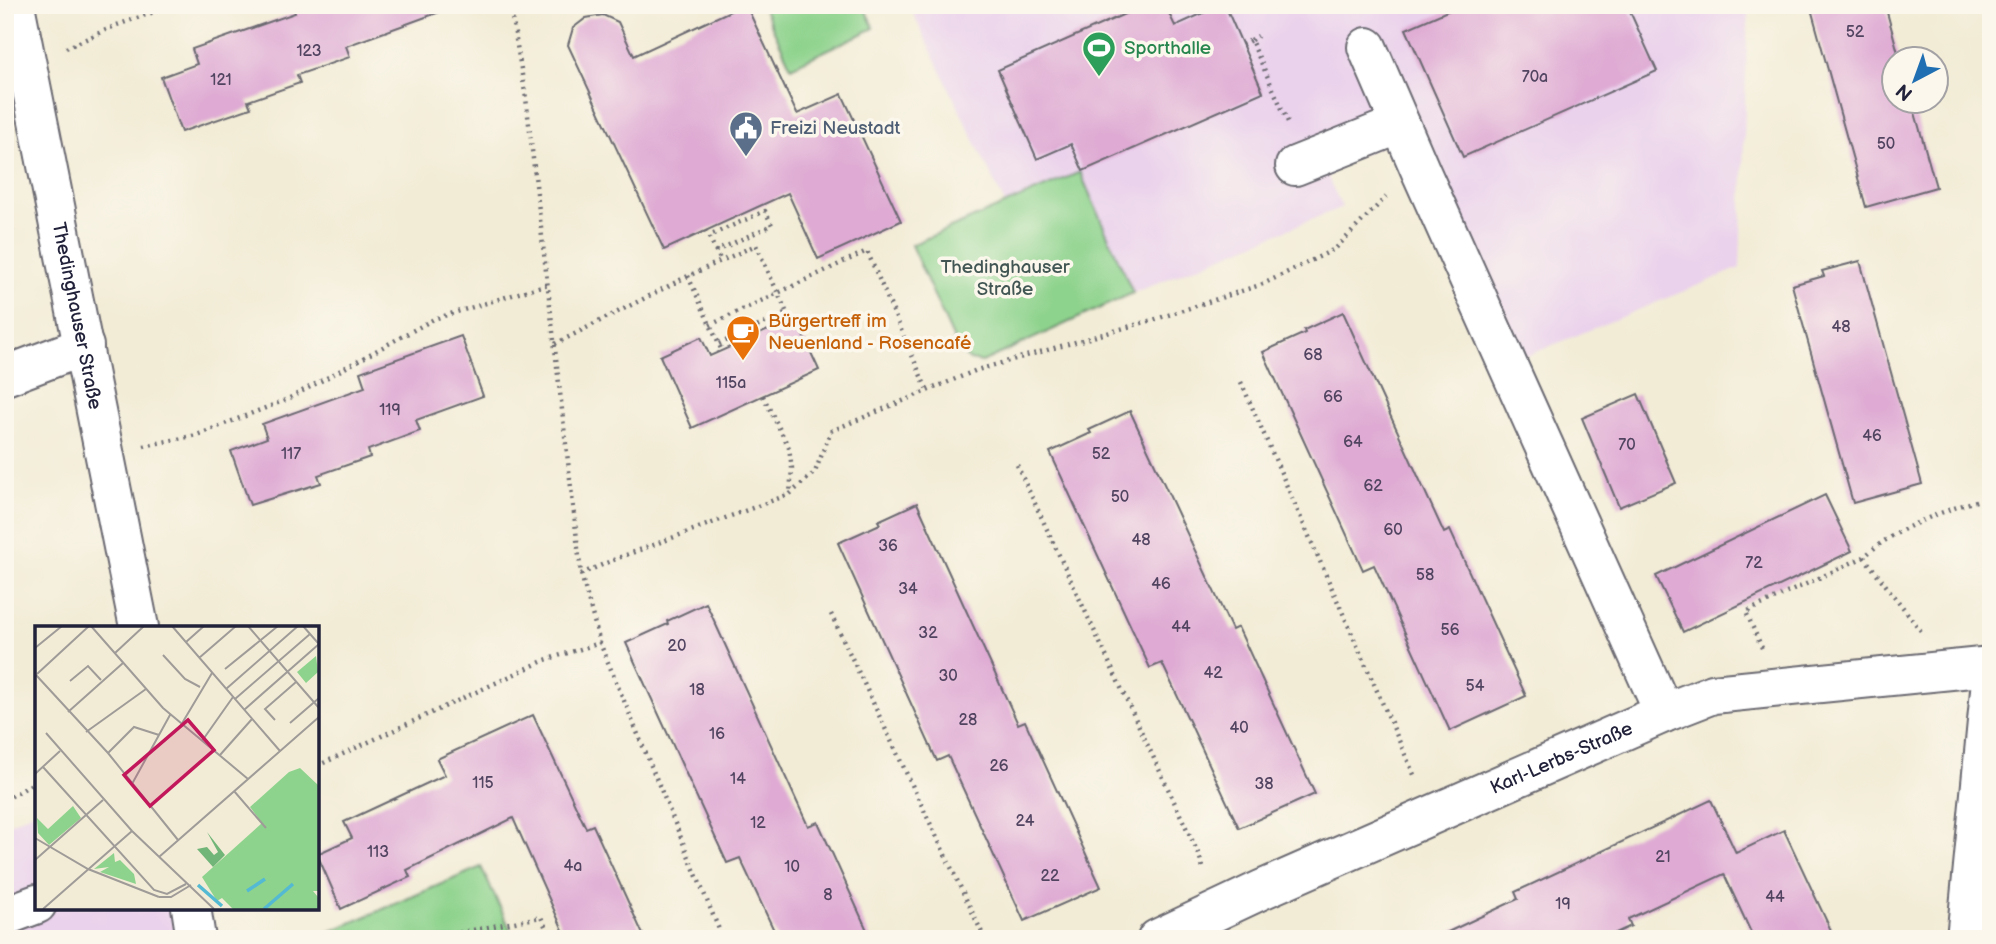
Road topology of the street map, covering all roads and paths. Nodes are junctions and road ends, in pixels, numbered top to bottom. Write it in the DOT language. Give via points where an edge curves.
graph roads {
  1 [pos="15,5"];
  2 [pos="174,5"];
  3 [pos="510,5"];
  4 [pos="1258,36"];
  5 [pos="1251,40"];
  6 [pos="1242,45"];
  7 [pos="1367,47"];
  8 [pos="27,66"];
  9 [pos="1400,124"];
  10 [pos="1300,164"];
  11 [pos="1421,172"];
  12 [pos="716,251"];
  13 [pos="721,261"];
  14 [pos="688,276"];
  15 [pos="548,284"];
  16 [pos="778,293"];
  17 [pos="710,325"];
  18 [pos="555,344"];
  19 [pos="719,344"];
  20 [pos="84,346"];
  21 [pos="722,351"];
  22 [pos="5,376"];
  23 [pos="1241,382"];
  24 [pos="927,390"];
  25 [pos="763,396"];
  26 [pos="106,454"];
  27 [pos="1017,465"];
  28 [pos="790,494"];
  29 [pos="1991,497"];
  30 [pos="1864,556"];
  31 [pos="581,574"];
  32 [pos="831,614"];
  33 [pos="139,626"];
  34 [pos="1927,639"];
  35 [pos="600,643"];
  36 [pos="1991,666"];
  37 [pos="1991,680"];
  38 [pos="1779,688"];
  39 [pos="1664,713"];
  40 [pos="318,766"];
  41 [pos="35,782"];
  42 [pos="5,800"];
  43 [pos="1432,816"];
  44 [pos="35,905"];
  45 [pos="191,909"];
  46 [pos="1218,911"];
  47 [pos="5,916"];
  48 [pos="196,939"];
  49 [pos="425,939"];
  50 [pos="551,939"];
  51 [pos="723,939"];
  52 [pos="985,939"];
  53 [pos="1157,939"];
  54 [pos="1966,939"];
  1 -- 8 [label="street, Thedinghauser Straße"];
  2 -- 8 [label="path"];
  3 -- 15 [label="path"];
  4 -- 5 [label="path"];
  5 -- 6 [label="path"];
  5 -- 10 [label="path"];
  7 -- 9 [label="street"];
  8 -- 20 [label="street, Thedinghauser Straße"];
  9 -- 10 [label="street"];
  9 -- 11 [label="street"];
  11 -- 24 [label="path" via="1393,189 1335,249 1263,284 977,370"];
  11 -- 39 [label="street"];
  12 -- 12 [label="path" via="708,234 765,211 772,225"];
  12 -- 13 [label="path"];
  13 -- 14 [label="path"];
  13 -- 16 [label="path" via="756,245"];
  14 -- 17 [label="path"];
  14 -- 18 [label="path"];
  15 -- 18 [label="path"];
  15 -- 26 [label="path" via="434,319 288,399 197,435"];
  16 -- 17 [label="path"];
  16 -- 19 [label="path" via="787,313"];
  16 -- 24 [label="path" via="867,251"];
  17 -- 19 [label="path"];
  18 -- 31 [label="path"];
  19 -- 21 [label="path"];
  20 -- 22 [label="street"];
  20 -- 26 [label="street, Thedinghauser Straße"];
  23 -- 43 [label="path"];
  24 -- 28 [label="path" via="831,431 815,472"];
  25 -- 28 [label="path" via="789,448"];
  26 -- 33 [label="street, Thedinghauser Straße"];
  27 -- 46 [label="path" via="1199,855"];
  28 -- 31 [label="path"];
  29 -- 30 [label="path" via="1955,506 1878,543"];
  30 -- 34 [label="path"];
  30 -- 38 [label="path" via="1746,612"];
  31 -- 35 [label="path"];
  32 -- 52 [label="path"];
  35 -- 40 [label="path" via="545,660"];
  35 -- 51 [label="path"];
  36 -- 38 [label="street, Karl-Lerbs-Straße"];
  37 -- 54 [label="street"];
  38 -- 39 [label="street, Karl-Lerbs-Straße" via="1713,694"];
  39 -- 43 [label="street, Karl-Lerbs-Straße"];
  41 -- 42 [label="path"];
  43 -- 46 [label="street, Karl-Lerbs-Straße"];
  44 -- 47 [label="street"];
  45 -- 48 [label="street"];
  46 -- 53 [label="street, Karl-Lerbs-Straße"];
  49 -- 50 [label="path" via="541,917"];
}
